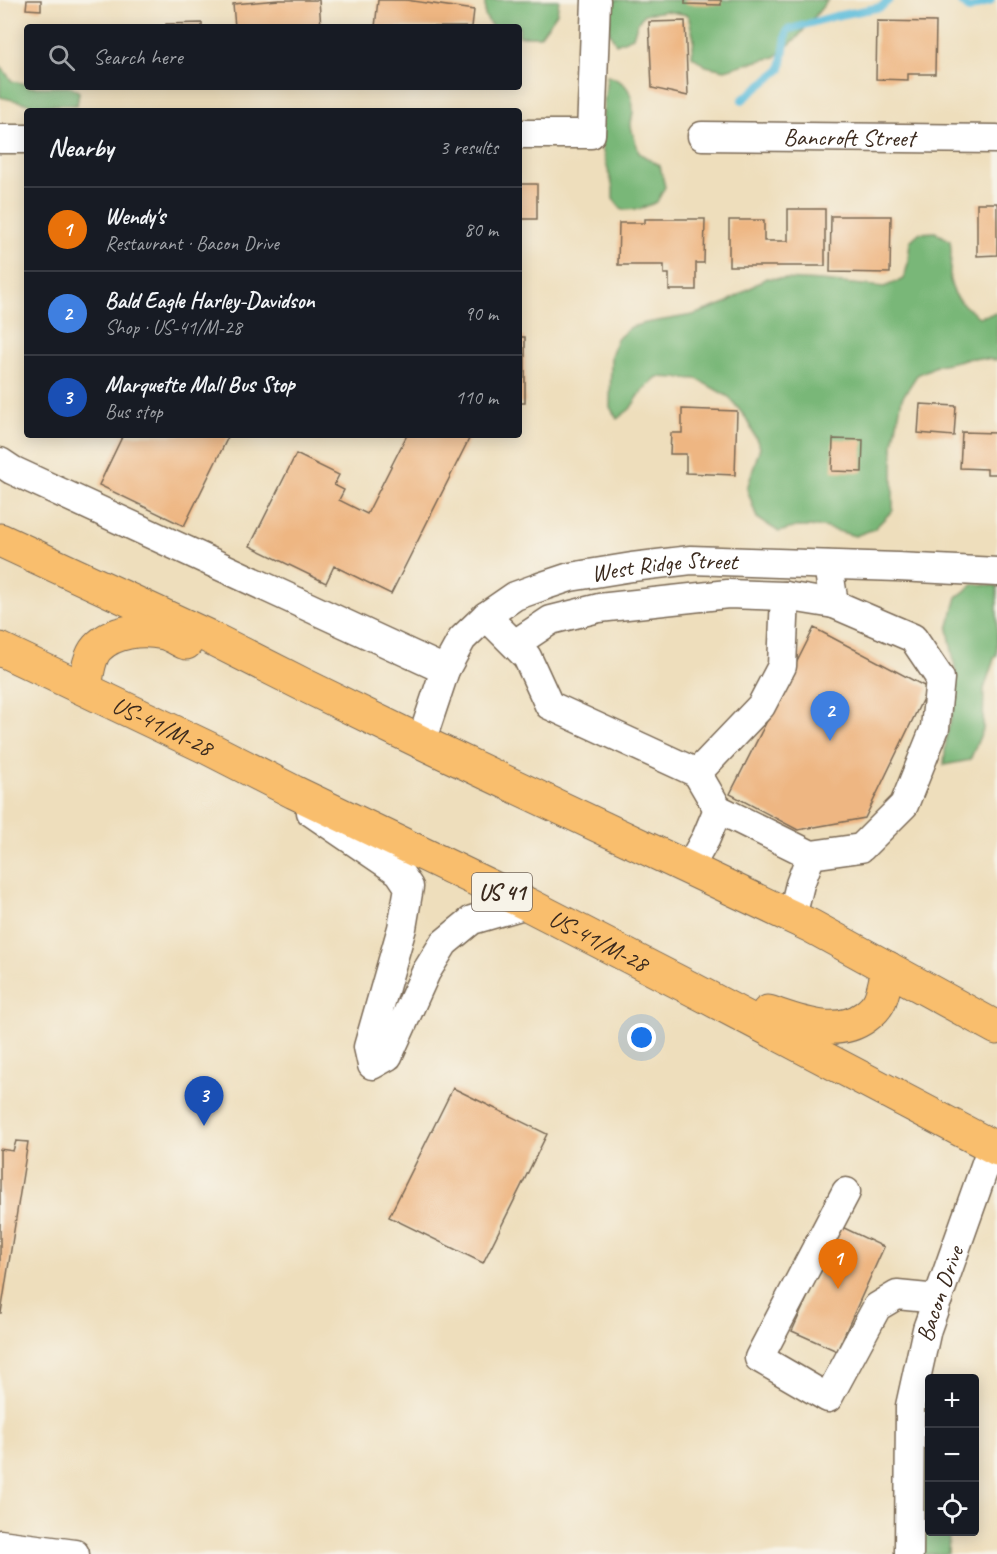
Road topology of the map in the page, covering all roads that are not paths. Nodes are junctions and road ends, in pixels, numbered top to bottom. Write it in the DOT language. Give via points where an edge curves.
graph roads {
  1 [pos="596,0"];
  2 [pos="522,134"];
  3 [pos="702,136"];
  4 [pos="0,139"];
  5 [pos="24,139"];
  6 [pos="997,139"];
  7 [pos="0,462"];
  8 [pos="0,540"];
  9 [pos="828,565"];
  10 [pos="997,572"];
  11 [pos="784,596"];
  12 [pos="834,604"];
  13 [pos="486,615"];
  14 [pos="515,645"];
  15 [pos="0,649"];
  16 [pos="445,669"];
  17 [pos="85,689"];
  18 [pos="373,718"];
  19 [pos="421,742"];
  20 [pos="250,769"];
  21 [pos="697,773"];
  22 [pos="718,809"];
  23 [pos="812,855"];
  24 [pos="689,868"];
  25 [pos="527,904"];
  26 [pos="792,917"];
  27 [pos="888,968"];
  28 [pos="694,990"];
  29 [pos="997,1028"];
  30 [pos="995,1143"];
  31 [pos="846,1192"];
  32 [pos="938,1299"];
  33 [pos="0,1544"];
  34 [pos="75,1554"];
  35 [pos="909,1554"];
  1 -- 2 [label="street" via="591,134"];
  3 -- 6 [label="street, Bancroft Street"];
  4 -- 5 [label="street"];
  7 -- 16 [label="street"];
  8 -- 18 [label="highway"];
  9 -- 10 [label="street, West Ridge Street"];
  9 -- 12 [label="street"];
  9 -- 13 [label="street, West Ridge Street" via="691,560 632,567 540,586 515,596"];
  11 -- 12 [label="street"];
  11 -- 14 [label="street" via="728,594 599,608 551,620"];
  11 -- 21 [label="street" via="782,666 761,706"];
  12 -- 23 [label="street" via="913,638 940,678 935,728 904,805 861,848"];
  13 -- 14 [label="street"];
  13 -- 16 [label="street, West Ridge Street" via="462,639"];
  14 -- 21 [label="street" via="527,657 549,705"];
  15 -- 17 [label="highway, US-41/M-28 / US 41"];
  16 -- 19 [label="street, West Ridge Street"];
  17 -- 18 [label="highway" via="96,649 115,636 146,631 165,633 297,696"];
  17 -- 20 [label="highway, US-41/M-28 / US 41"];
  18 -- 19 [label="highway"];
  19 -- 24 [label="highway"];
  20 -- 25 [label="highway, US-41/M-28 / US 41"];
  20 -- 25 [label="street" via="399,872 409,887 402,928 368,1047 372,1065 388,1056 426,972 444,943 472,920"];
  21 -- 22 [label="street"];
  22 -- 23 [label="street"];
  22 -- 24 [label="street"];
  23 -- 26 [label="street"];
  24 -- 26 [label="highway"];
  25 -- 28 [label="highway, US-41/M-28 / US 41"];
  26 -- 27 [label="highway"];
  27 -- 28 [label="highway" via="874,1011 839,1028 791,1020"];
  27 -- 29 [label="highway"];
  28 -- 30 [label="highway, US-41/M-28 / US 41"];
  30 -- 32 [label="street, Bacon Drive"];
  31 -- 32 [label="street" via="759,1358 828,1398 877,1307 897,1296"];
  32 -- 35 [label="street, Bacon Drive" via="927,1329 910,1406"];
  33 -- 34 [label="street"];
}
